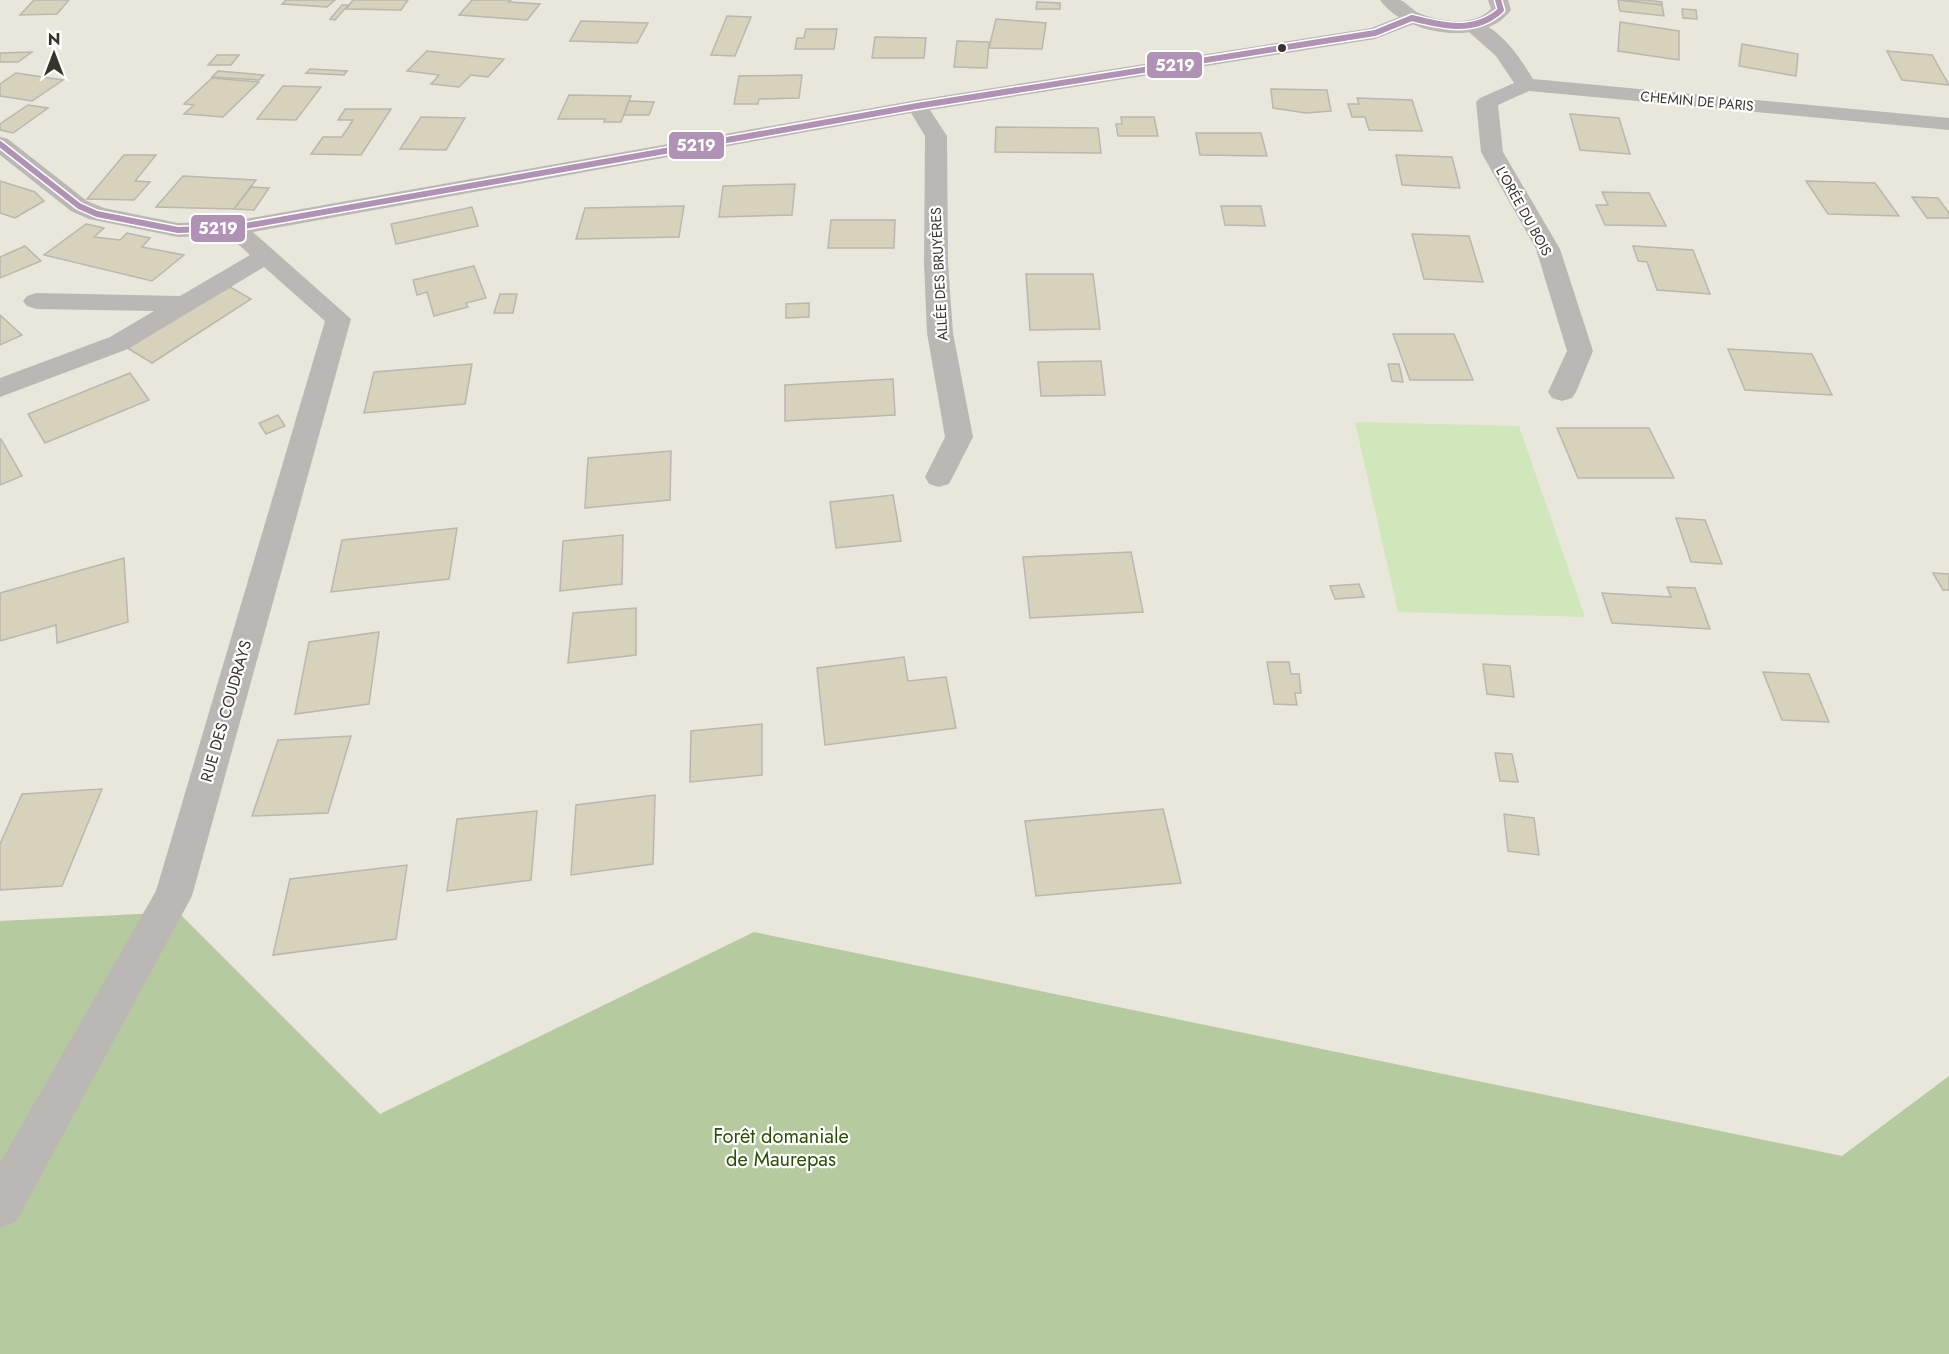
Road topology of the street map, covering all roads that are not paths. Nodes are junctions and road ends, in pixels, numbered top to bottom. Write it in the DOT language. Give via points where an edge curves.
graph roads {
  1 [pos="1390,0"];
  2 [pos="1498,0"];
  3 [pos="1412,18"];
  4 [pos="1472,26"];
  5 [pos="1526,85"];
  6 [pos="916,106"];
  7 [pos="1949,124"];
  8 [pos="0,144"];
  9 [pos="234,228"];
  10 [pos="264,257"];
  11 [pos="36,301"];
  12 [pos="186,304"];
  13 [pos="0,388"];
  14 [pos="1562,392"];
  15 [pos="939,477"];
  16 [pos="0,1206"];
  1 -- 3 [label="street"];
  2 -- 4 [label="street" via="1498,15"];
  3 -- 4 [label="street" via="1440,25"];
  3 -- 6 [label="street" via="1376,33"];
  4 -- 5 [label="street" via="1488,35 1510,58"];
  5 -- 7 [label="street, CHEMIN DE PARIS"];
  5 -- 14 [label="street, L'ORÉE DU BOIS" via="1487,102 1492,152 1548,249 1580,351"];
  6 -- 9 [label="street"];
  6 -- 15 [label="street, ALLÉE DES BRUYÈRES" via="936,136 940,333 959,438"];
  8 -- 9 [label="street" via="79,206 97,214 178,230"];
  9 -- 10 [label="street, RUE DES COUDRAYS"];
  10 -- 12 [label="street"];
  10 -- 16 [label="street, RUE DES COUDRAYS" via="338,320 172,896"];
  11 -- 12 [label="street"];
  12 -- 13 [label="street" via="119,343"];
}
